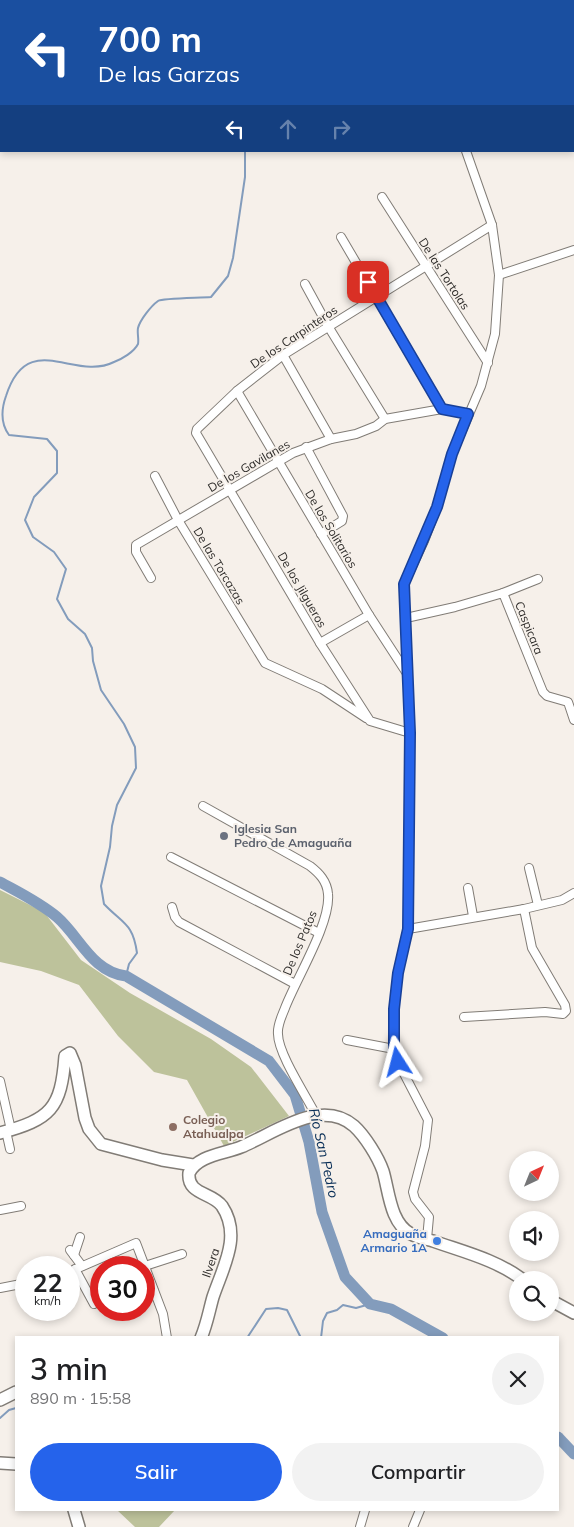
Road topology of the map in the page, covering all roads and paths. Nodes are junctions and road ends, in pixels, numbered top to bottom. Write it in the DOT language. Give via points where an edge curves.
graph roads {
  1 [pos="466,152"];
  2 [pos="382,198"];
  3 [pos="492,225"];
  4 [pos="341,237"];
  5 [pos="574,250"];
  6 [pos="425,266"];
  7 [pos="499,275"];
  8 [pos="305,284"];
  9 [pos="376,297"];
  10 [pos="328,326"];
  11 [pos="283,354"];
  12 [pos="488,363"];
  13 [pos="237,391"];
  14 [pos="442,409"];
  15 [pos="468,414"];
  16 [pos="385,419"];
  17 [pos="196,433"];
  18 [pos="331,439"];
  19 [pos="306,447"];
  20 [pos="277,461"];
  21 [pos="155,476"];
  22 [pos="231,489"];
  23 [pos="178,520"];
  24 [pos="321,534"];
  25 [pos="151,578"];
  26 [pos="538,579"];
  27 [pos="503,593"];
  28 [pos="370,615"];
  29 [pos="406,618"];
  30 [pos="320,644"];
  31 [pos="409,677"];
  32 [pos="574,720"];
  33 [pos="370,721"];
  34 [pos="410,733"];
  35 [pos="203,806"];
  36 [pos="171,857"];
  37 [pos="528,868"];
  38 [pos="468,888"];
  39 [pos="574,893"];
  40 [pos="172,906"];
  41 [pos="538,906"];
  42 [pos="524,909"];
  43 [pos="473,916"];
  44 [pos="408,929"];
  45 [pos="319,933"];
  46 [pos="294,984"];
  47 [pos="464,1017"];
  48 [pos="347,1040"];
  49 [pos="394,1049"];
  50 [pos="0,1082"];
  51 [pos="313,1117"];
  52 [pos="6,1132"];
  53 [pos="10,1149"];
  54 [pos="193,1165"];
  55 [pos="21,1206"];
  56 [pos="0,1210"];
  57 [pos="80,1238"];
  58 [pos="427,1239"];
  59 [pos="182,1254"];
  60 [pos="73,1256"];
  61 [pos="106,1256"];
  62 [pos="141,1256"];
  63 [pos="155,1263"];
  64 [pos="511,1271"];
  65 [pos="80,1278"];
  66 [pos="15,1285"];
  67 [pos="0,1288"];
  68 [pos="155,1293"];
  69 [pos="90,1297"];
  70 [pos="559,1305"];
  71 [pos="574,1314"];
  72 [pos="167,1336"];
  73 [pos="202,1336"];
  74 [pos="15,1392"];
  75 [pos="0,1400"];
  76 [pos="0,1462"];
  77 [pos="15,1464"];
  78 [pos="74,1511"];
  79 [pos="365,1511"];
  80 [pos="420,1511"];
  81 [pos="79,1527"];
  82 [pos="360,1527"];
  83 [pos="413,1527"];
  1 -- 3 [label="street"];
  2 -- 6 [label="street, De las Tortolas"];
  3 -- 6 [label="street, De los Carpinteros"];
  3 -- 7 [label="street"];
  4 -- 9 [label="street"];
  5 -- 7 [label="street"];
  6 -- 9 [label="street, De los Carpinteros"];
  6 -- 12 [label="street, De las Tortolas"];
  7 -- 12 [label="street"];
  8 -- 10 [label="street"];
  9 -- 10 [label="street, De los Carpinteros"];
  9 -- 14 [label="street"];
  10 -- 11 [label="street, De los Carpinteros"];
  10 -- 16 [label="street"];
  11 -- 13 [label="street, De los Carpinteros"];
  11 -- 18 [label="street"];
  12 -- 15 [label="street"];
  13 -- 17 [label="street, De los Carpinteros" via="199,426"];
  13 -- 20 [label="street, De los Solitarios"];
  14 -- 15 [label="street"];
  14 -- 16 [label="street, De los Gavilanes"];
  15 -- 29 [label="street" via="452,454 437,507 404,584"];
  16 -- 18 [label="street, De los Gavilanes" via="356,434"];
  17 -- 22 [label="street, De los Jilgueros"];
  18 -- 19 [label="street, De los Gavilanes"];
  19 -- 20 [label="street, De los Gavilanes"];
  19 -- 24 [label="street" via="343,516 342,521"];
  20 -- 22 [label="street, De los Gavilanes"];
  20 -- 24 [label="street, De los Solitarios"];
  21 -- 23 [label="street, De las Torcazas"];
  22 -- 23 [label="street, De los Gavilanes"];
  22 -- 30 [label="street, De los Jilgueros"];
  23 -- 25 [label="street, De los Gavilanes" via="136,545 135,549"];
  23 -- 33 [label="street, De las Torcazas" via="268,666 322,689"];
  24 -- 28 [label="street, De los Solitarios"];
  26 -- 27 [label="street"];
  27 -- 29 [label="street, Caspicara" via="455,608"];
  27 -- 32 [label="street, Caspicara" via="543,692 568,702"];
  28 -- 30 [label="street"];
  28 -- 31 [label="street, De los Solitarios"];
  29 -- 31 [label="street"];
  30 -- 33 [label="street, De los Jilgueros"];
  31 -- 34 [label="street"];
  33 -- 34 [label="street"];
  34 -- 44 [label="street"];
  35 -- 45 [label="street, De los Patos" via="319,873 328,894"];
  36 -- 45 [label="street"];
  37 -- 41 [label="street"];
  38 -- 43 [label="street"];
  39 -- 41 [label="street" via="562,900"];
  40 -- 46 [label="street" via="174,917 179,922"];
  41 -- 42 [label="street"];
  42 -- 43 [label="street"];
  42 -- 47 [label="street" via="532,948 566,1011 563,1014 545,1012"];
  43 -- 44 [label="street"];
  44 -- 49 [label="street" via="398,973"];
  45 -- 46 [label="street, De los Patos"];
  46 -- 51 [label="street, De los Patos" via="278,1035"];
  48 -- 49 [label="street"];
  49 -- 58 [label="street" via="428,1120 413,1192 429,1217"];
  50 -- 52 [label="street"];
  51 -- 54 [label="street"];
  51 -- 58 [label="street" via="336,1116 362,1134 382,1169 400,1225 411,1234"];
  52 -- 53 [label="street"];
  52 -- 54 [label="street" via="44,1116 52,1109 63,1078 65,1056 70,1053 85,1118 101,1144"];
  54 -- 73 [label="street, Ilvera" via="189,1173 194,1189 221,1204 231,1234 230,1253"];
  55 -- 56 [label="street"];
  57 -- 60 [label="street"];
  58 -- 64 [label="street"];
  59 -- 63 [label="street"];
  61 -- 62 [label="street" via="136,1243"];
  65 -- 69 [label="street"];
  66 -- 67 [label="street"];
  68 -- 72 [label="street"];
  70 -- 71 [label="street"];
  74 -- 75 [label="street"];
  76 -- 77 [label="street"];
  78 -- 81 [label="street"];
  79 -- 82 [label="street"];
  80 -- 83 [label="street"];
}
